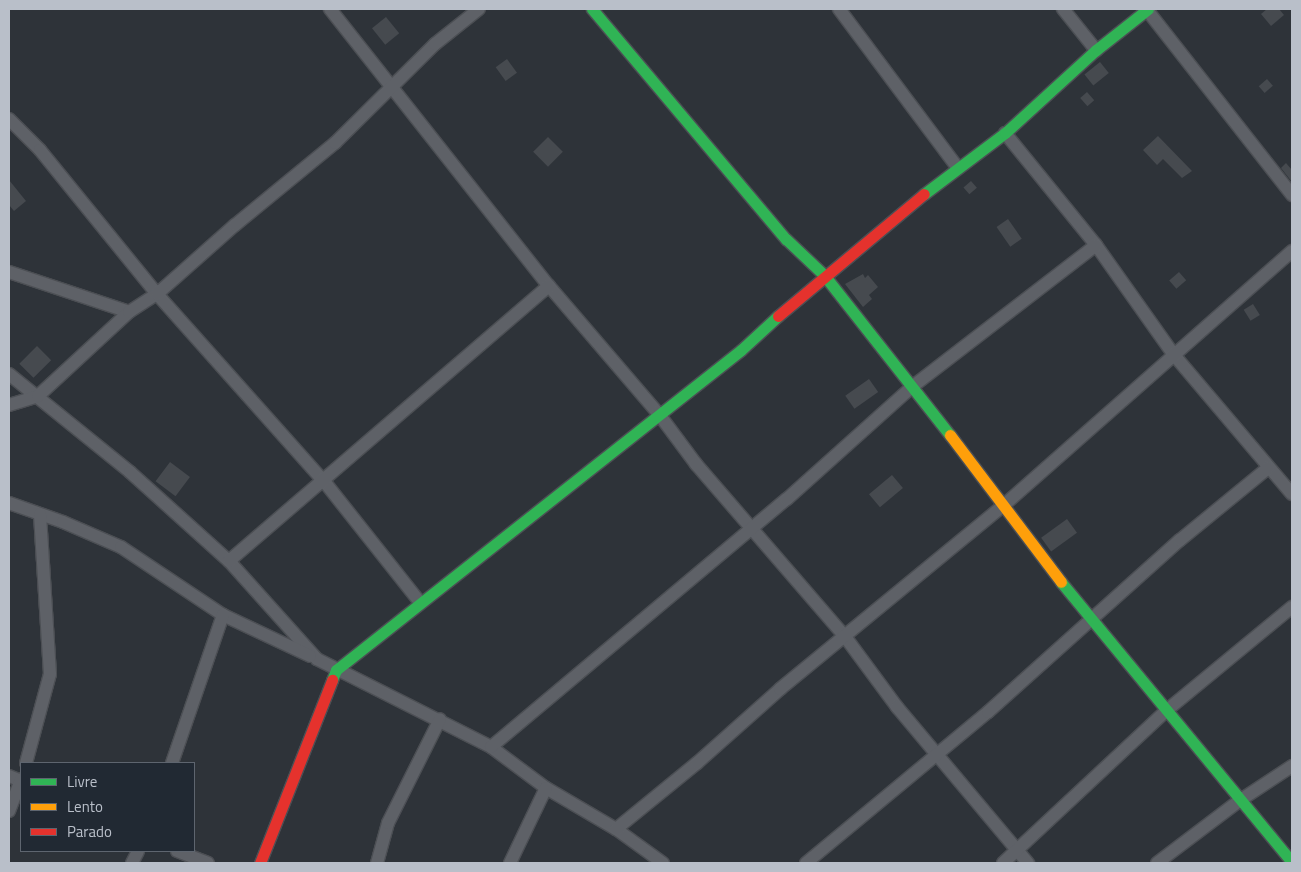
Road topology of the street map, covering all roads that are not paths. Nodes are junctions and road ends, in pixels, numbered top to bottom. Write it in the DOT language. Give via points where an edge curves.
graph roads {
  1 [pos="330,9"];
  2 [pos="479,9"];
  3 [pos="592,9"];
  4 [pos="839,9"];
  5 [pos="1063,9"];
  6 [pos="1147,9"];
  7 [pos="1096,50"];
  8 [pos="393,90"];
  9 [pos="9,119"];
  10 [pos="1005,133"];
  11 [pos="956,167"];
  12 [pos="1292,195"];
  13 [pos="1096,245"];
  14 [pos="1292,251"];
  15 [pos="9,272"];
  16 [pos="824,275"];
  17 [pos="549,286"];
  18 [pos="157,294"];
  19 [pos="129,312"];
  20 [pos="1174,355"];
  21 [pos="9,374"];
  22 [pos="913,386"];
  23 [pos="38,396"];
  24 [pos="9,405"];
  25 [pos="658,413"];
  26 [pos="1268,468"];
  27 [pos="323,480"];
  28 [pos="1292,494"];
  29 [pos="9,503"];
  30 [pos="1004,505"];
  31 [pos="40,514"];
  32 [pos="752,528"];
  33 [pos="229,561"];
  34 [pos="419,601"];
  35 [pos="1292,607"];
  36 [pos="223,615"];
  37 [pos="1090,620"];
  38 [pos="846,638"];
  39 [pos="317,659"];
  40 [pos="336,670"];
  41 [pos="1167,710"];
  42 [pos="440,720"];
  43 [pos="491,747"];
  44 [pos="937,753"];
  45 [pos="26,762"];
  46 [pos="172,762"];
  47 [pos="1292,766"];
  48 [pos="20,783"];
  49 [pos="546,788"];
  50 [pos="1239,801"];
  51 [pos="9,811"];
  52 [pos="616,829"];
  53 [pos="1017,850"];
  54 [pos="180,852"];
  55 [pos="658,861"];
  56 [pos="1292,862"];
  57 [pos="208,863"];
  58 [pos="260,863"];
  59 [pos="378,863"];
  60 [pos="510,863"];
  61 [pos="806,863"];
  62 [pos="1003,863"];
  63 [pos="1028,863"];
  64 [pos="1157,863"];
  1 -- 8 [label="street"];
  2 -- 8 [label="street" via="435,44"];
  3 -- 16 [label="street" via="786,239"];
  4 -- 11 [label="street"];
  5 -- 7 [label="street"];
  6 -- 7 [label="street"];
  6 -- 12 [label="street"];
  7 -- 10 [label="street"];
  8 -- 17 [label="street"];
  8 -- 18 [label="street"];
  9 -- 18 [label="street" via="40,150"];
  10 -- 11 [label="street"];
  10 -- 13 [label="street"];
  11 -- 16 [label="street"];
  13 -- 20 [label="street"];
  13 -- 22 [label="street"];
  14 -- 20 [label="street"];
  15 -- 19 [label="street"];
  16 -- 22 [label="street"];
  16 -- 25 [label="street" via="741,350"];
  17 -- 25 [label="street"];
  17 -- 27 [label="street"];
  18 -- 19 [label="street"];
  18 -- 27 [label="street"];
  19 -- 23 [label="street"];
  20 -- 26 [label="street"];
  20 -- 30 [label="street"];
  21 -- 23 [label="street"];
  22 -- 30 [label="street"];
  22 -- 32 [label="street"];
  23 -- 24 [label="street"];
  23 -- 33 [label="street" via="130,472"];
  25 -- 32 [label="street" via="696,464"];
  25 -- 34 [label="street"];
  26 -- 28 [label="street"];
  26 -- 37 [label="street"];
  27 -- 33 [label="street"];
  27 -- 34 [label="street"];
  29 -- 31 [label="street"];
  30 -- 37 [label="street"];
  30 -- 38 [label="street"];
  31 -- 36 [label="street" via="121,547"];
  31 -- 45 [label="street" via="50,674"];
  32 -- 38 [label="street"];
  32 -- 43 [label="street"];
  33 -- 39 [label="street"];
  34 -- 40 [label="street"];
  35 -- 41 [label="street"];
  36 -- 39 [label="street"];
  36 -- 46 [label="street"];
  37 -- 41 [label="street"];
  37 -- 44 [label="street" via="988,712"];
  38 -- 44 [label="street" via="897,707"];
  38 -- 52 [label="street" via="780,689"];
  39 -- 40 [label="street"];
  40 -- 42 [label="street"];
  40 -- 58 [label="street"];
  41 -- 50 [label="street"];
  41 -- 53 [label="street"];
  42 -- 43 [label="street"];
  42 -- 59 [label="street" via="388,823"];
  43 -- 49 [label="street"];
  44 -- 53 [label="street"];
  44 -- 61 [label="street"];
  47 -- 50 [label="street"];
  48 -- 51 [label="street"];
  49 -- 52 [label="street"];
  49 -- 60 [label="street"];
  50 -- 56 [label="street"];
  50 -- 64 [label="street"];
  52 -- 55 [label="street"];
  53 -- 62 [label="street"];
  53 -- 63 [label="street"];
  54 -- 57 [label="street"];
}
